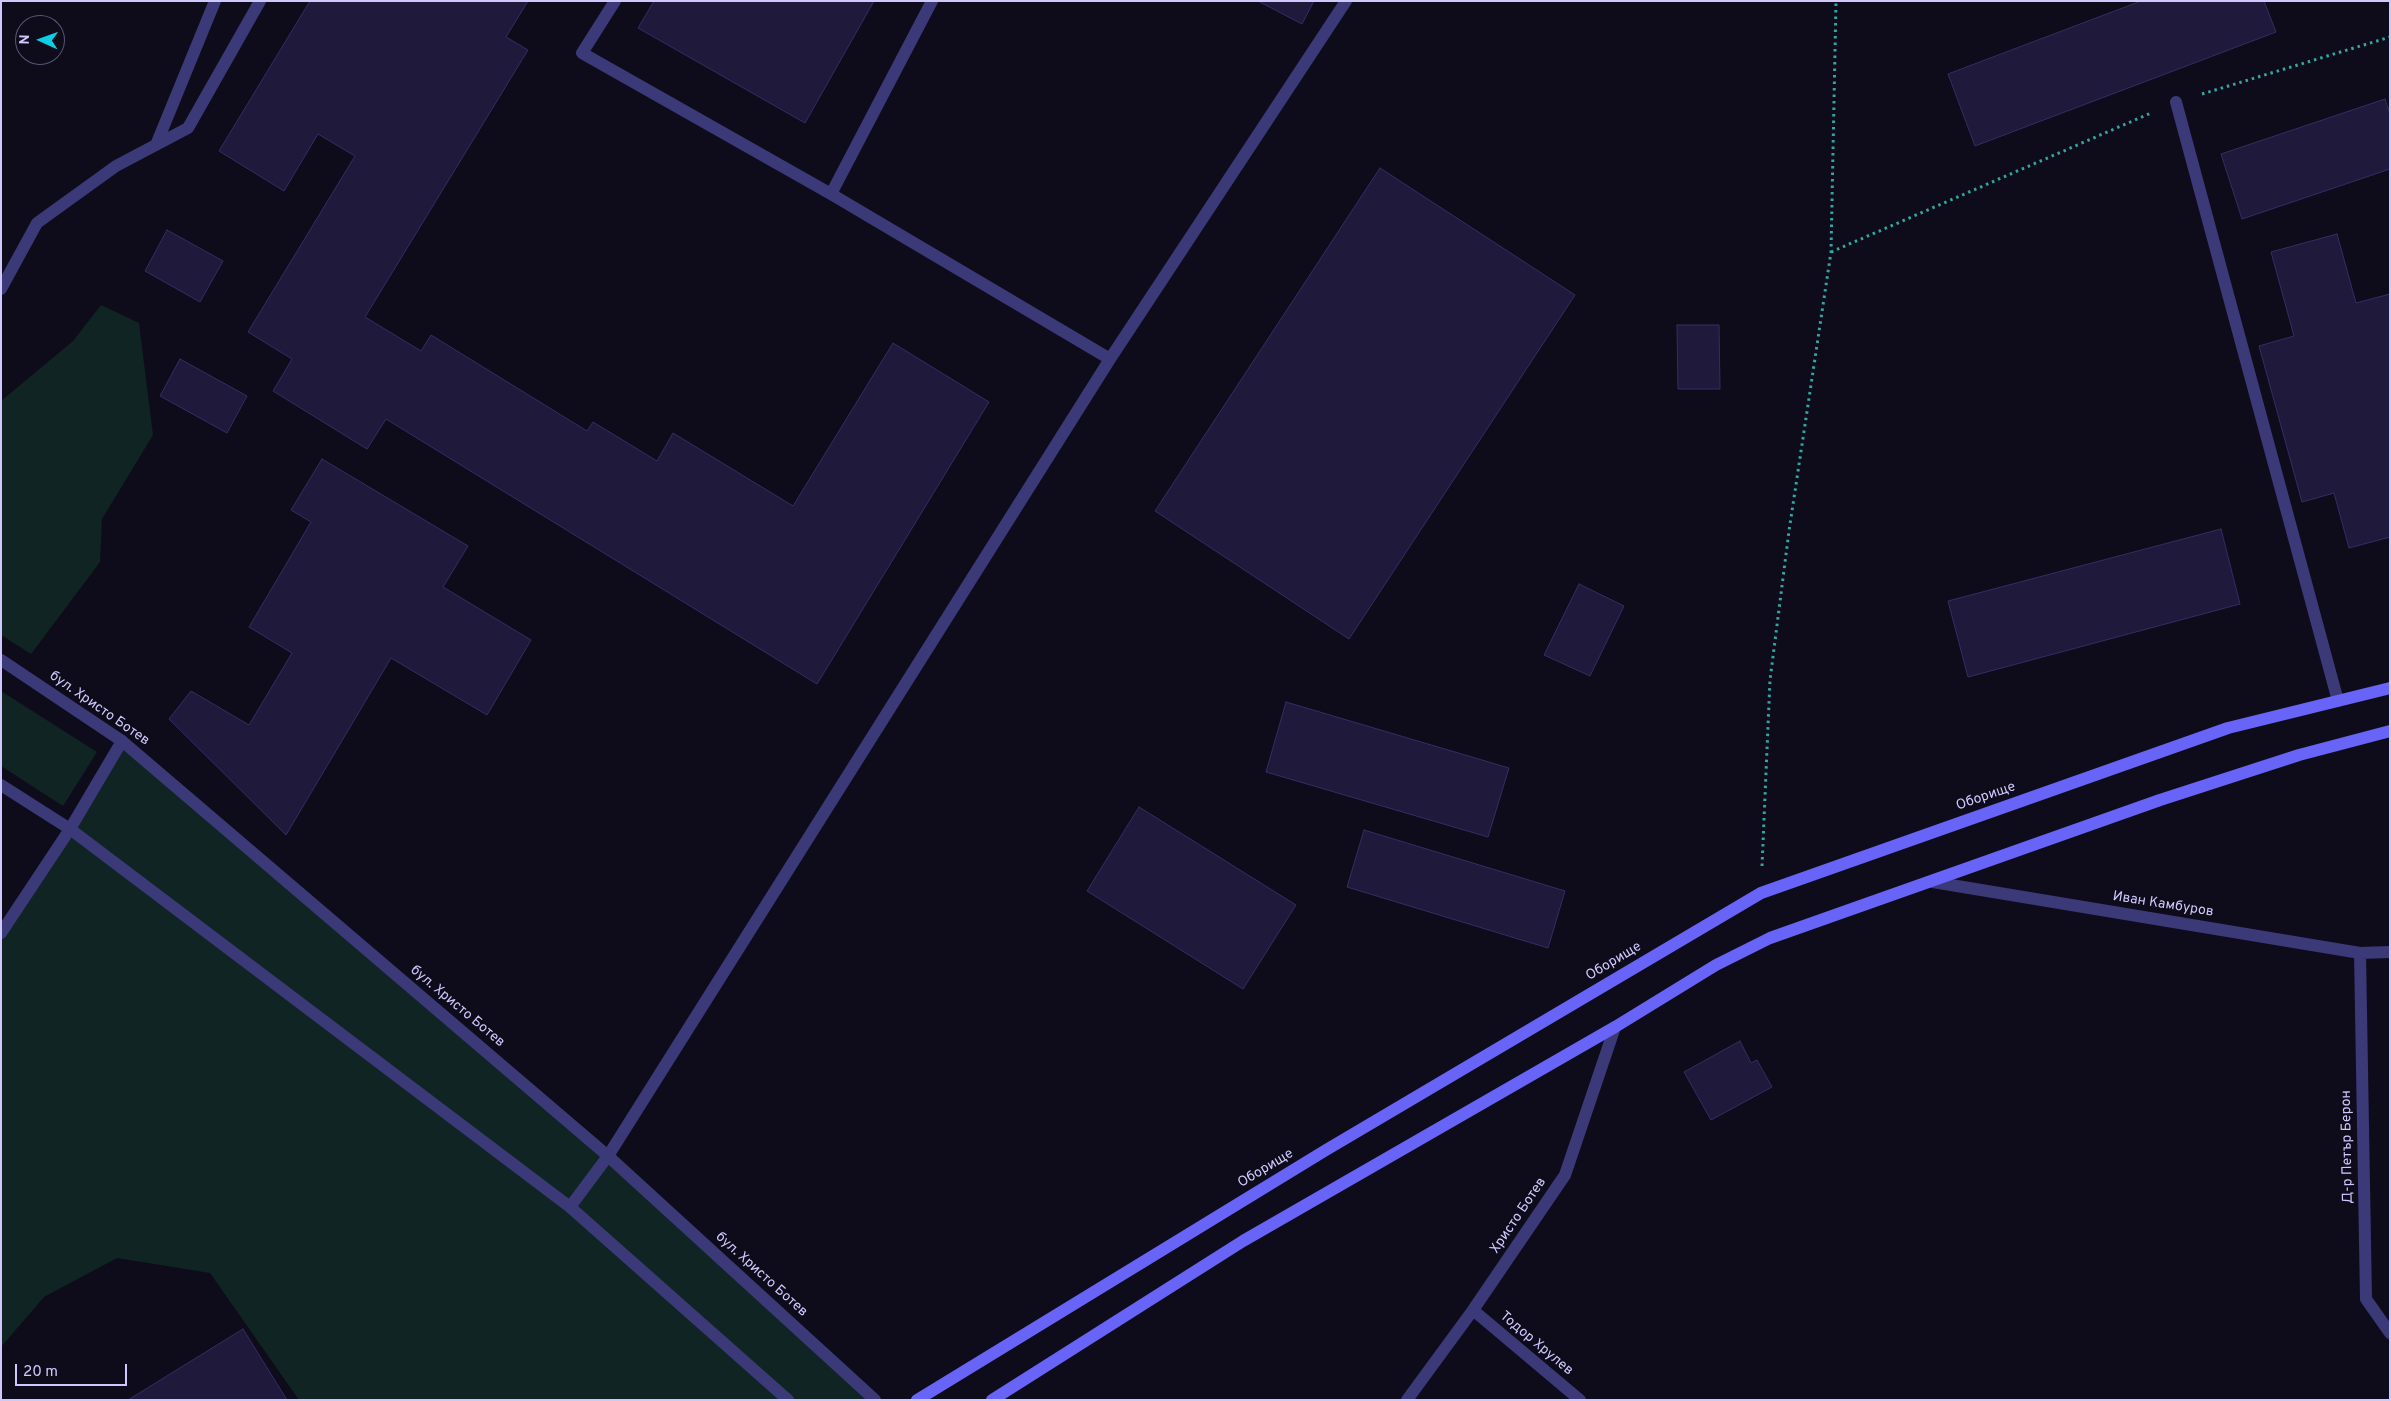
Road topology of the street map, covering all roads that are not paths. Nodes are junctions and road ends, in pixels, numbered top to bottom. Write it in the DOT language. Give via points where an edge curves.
graph roads {
  1 [pos="215,1"];
  2 [pos="260,1"];
  3 [pos="614,1"];
  4 [pos="932,1"];
  5 [pos="1346,1"];
  6 [pos="2176,102"];
  7 [pos="156,145"];
  8 [pos="831,194"];
  9 [pos="1,289"];
  10 [pos="1110,359"];
  11 [pos="1,660"];
  12 [pos="2390,688"];
  13 [pos="2338,701"];
  14 [pos="2390,731"];
  15 [pos="122,741"];
  16 [pos="1,785"];
  17 [pos="70,829"];
  18 [pos="1933,882"];
  19 [pos="1,933"];
  20 [pos="2390,952"];
  21 [pos="2360,953"];
  22 [pos="1615,1027"];
  23 [pos="608,1156"];
  24 [pos="570,1207"];
  25 [pos="1473,1310"];
  26 [pos="2390,1333"];
  27 [pos="788,1400"];
  28 [pos="875,1400"];
  29 [pos="917,1400"];
  30 [pos="992,1400"];
  31 [pos="1407,1400"];
  32 [pos="1580,1400"];
  1 -- 7 [label="street"];
  2 -- 7 [label="street" via="188,128"];
  3 -- 8 [label="street" via="582,53"];
  4 -- 8 [label="street"];
  5 -- 10 [label="street"];
  6 -- 13 [label="street"];
  7 -- 9 [label="street" via="116,166 38,223"];
  8 -- 10 [label="street"];
  10 -- 23 [label="street"];
  11 -- 15 [label="street, бул. Христо Ботев"];
  12 -- 13 [label="main road, Оборище"];
  13 -- 29 [label="main road, Оборище" via="2228,728 1761,893 1317,1156"];
  14 -- 18 [label="main road" via="2271,764 2160,800"];
  15 -- 17 [label="street"];
  15 -- 23 [label="street, бул. Христо Ботев"];
  16 -- 17 [label="street"];
  17 -- 19 [label="street"];
  17 -- 24 [label="street"];
  18 -- 21 [label="street, Иван Камбуров"];
  18 -- 22 [label="main road" via="1770,938 1716,965"];
  20 -- 21 [label="street, Иван Камбуров"];
  21 -- 26 [label="street, Д-р Петър Берон" via="2366,1299"];
  22 -- 25 [label="street, Христо Ботев" via="1565,1175"];
  22 -- 30 [label="main road" via="1243,1241"];
  23 -- 24 [label="street"];
  23 -- 28 [label="street, бул. Христо Ботев"];
  24 -- 27 [label="street"];
  25 -- 31 [label="street, Христо Ботев"];
  25 -- 32 [label="street, Тодор Хрулев"];
}
